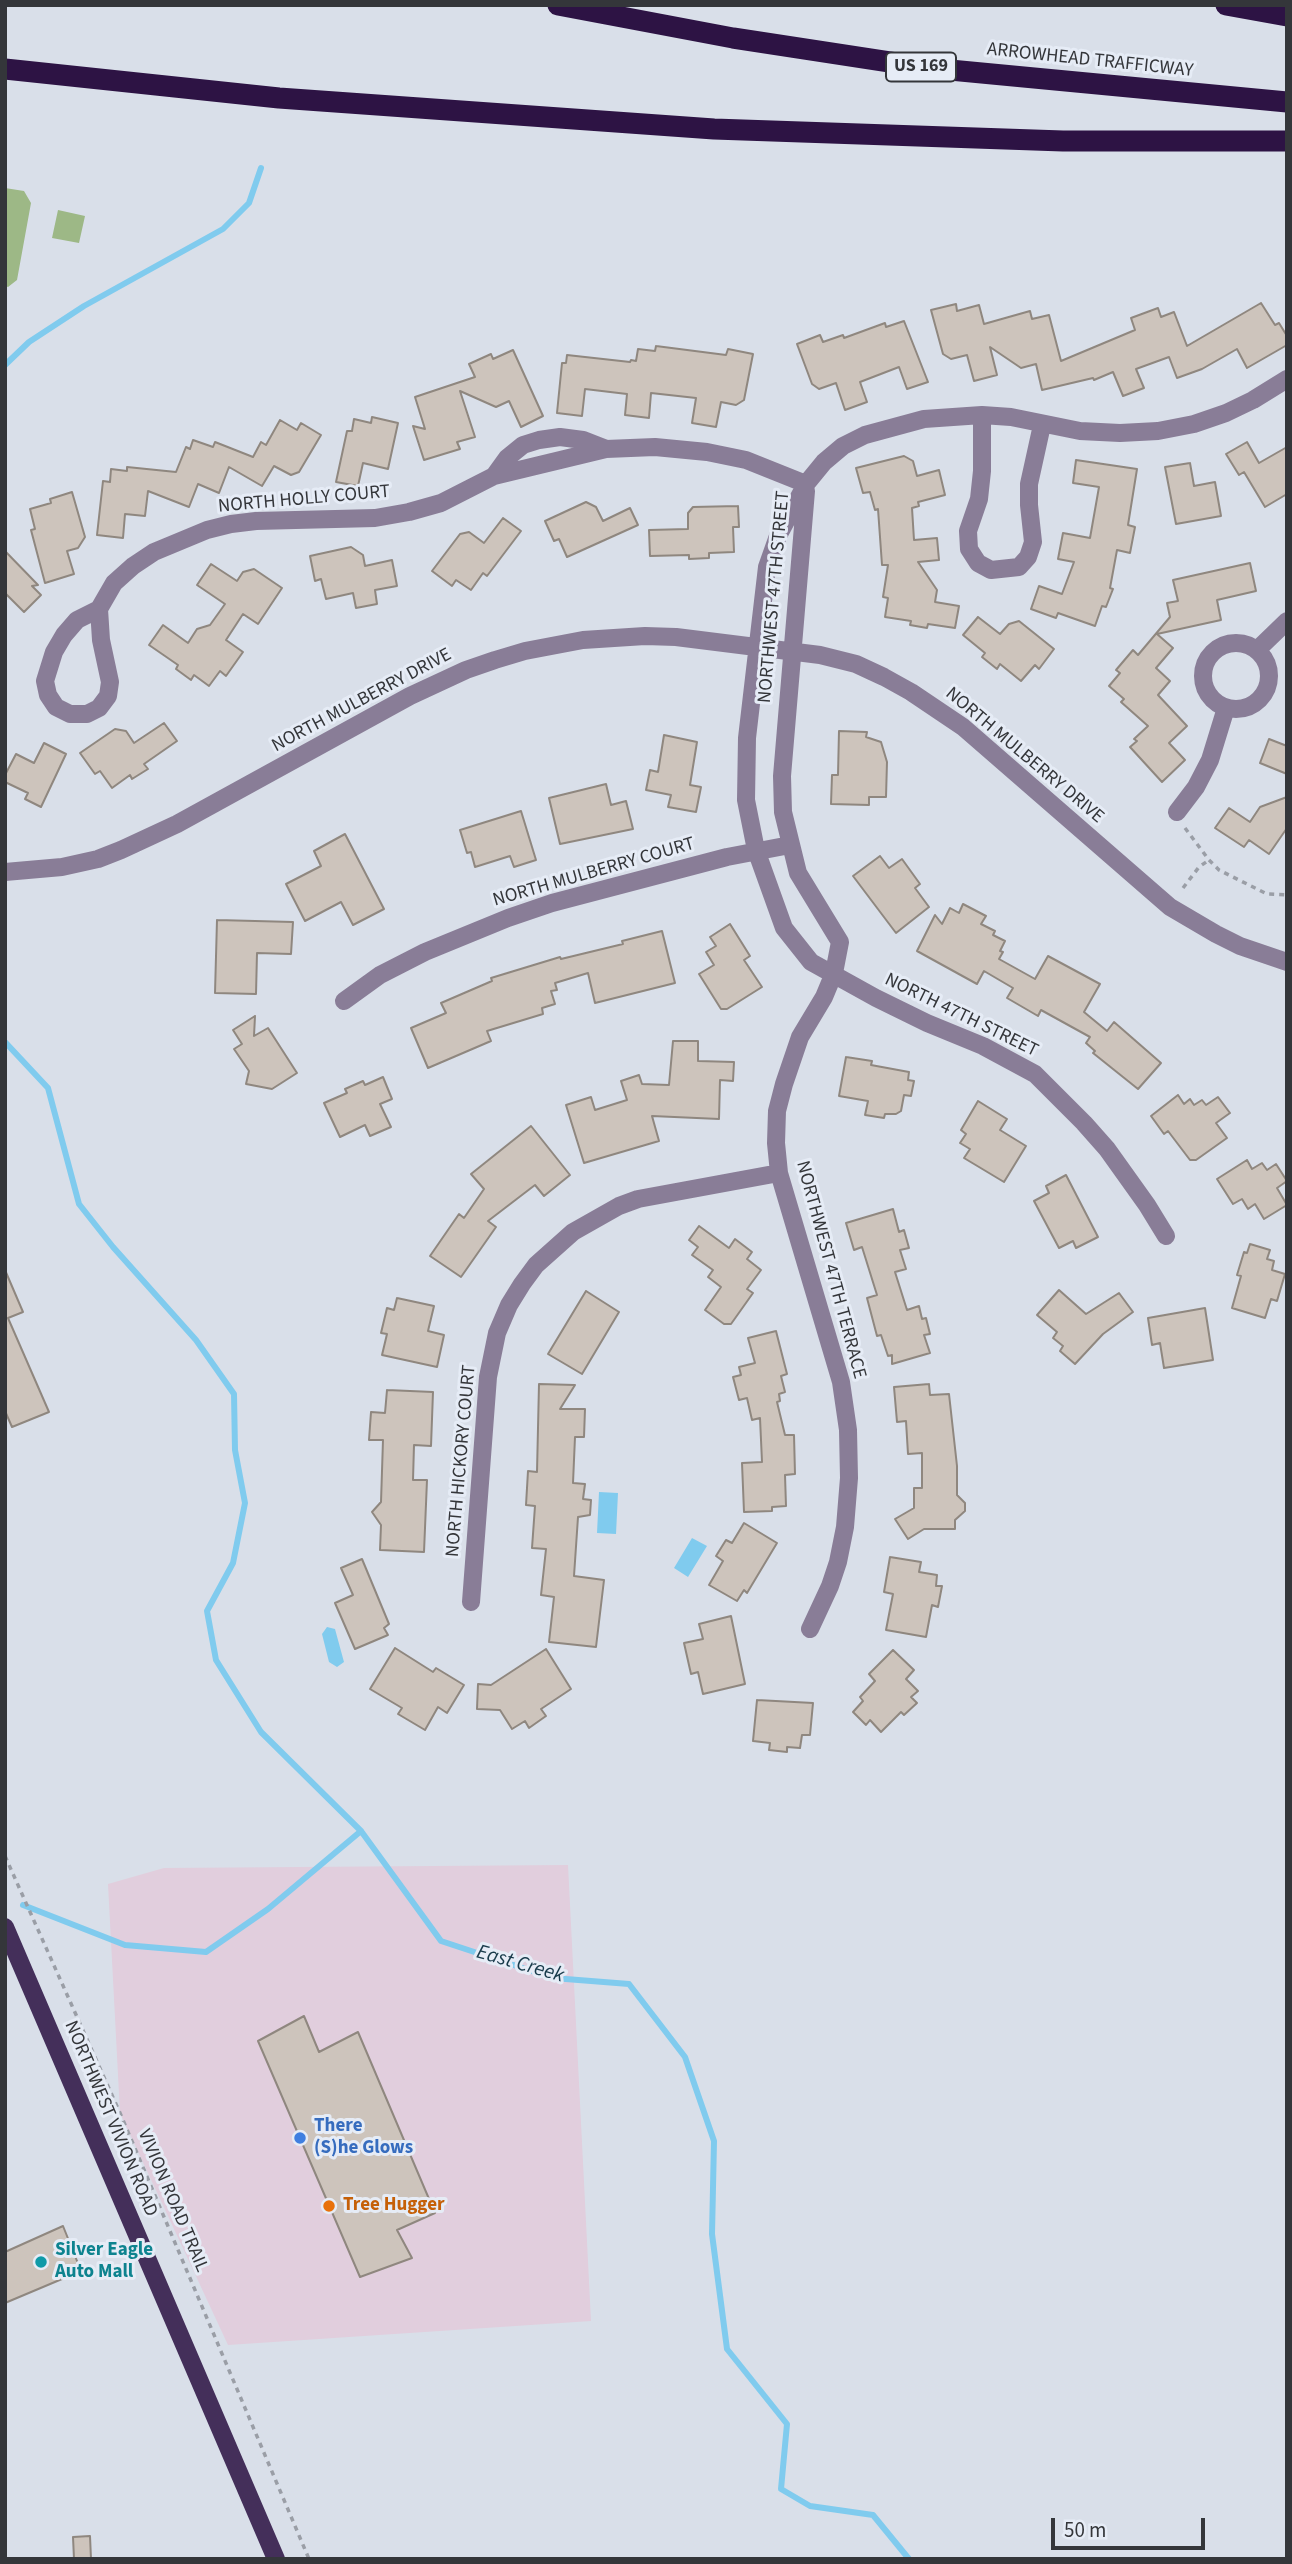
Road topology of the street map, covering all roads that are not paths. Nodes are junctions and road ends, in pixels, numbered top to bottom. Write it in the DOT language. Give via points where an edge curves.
graph roads {
  1 [pos="558,5"];
  2 [pos="1226,5"];
  3 [pos="1287,16"];
  4 [pos="5,69"];
  5 [pos="1287,102"];
  6 [pos="1287,142"];
  7 [pos="1287,379"];
  8 [pos="982,415"];
  9 [pos="1042,425"];
  10 [pos="606,449"];
  11 [pos="494,476"];
  12 [pos="806,484"];
  13 [pos="99,609"];
  14 [pos="1287,621"];
  15 [pos="756,647"];
  16 [pos="794,650"];
  17 [pos="1257,650"];
  18 [pos="1226,708"];
  19 [pos="1177,812"];
  20 [pos="790,845"];
  21 [pos="756,850"];
  22 [pos="5,872"];
  23 [pos="1287,962"];
  24 [pos="834,973"];
  25 [pos="344,1001"];
  26 [pos="784,1084"];
  27 [pos="779,1174"];
  28 [pos="1166,1236"];
  29 [pos="471,1602"];
  30 [pos="810,1629"];
  31 [pos="5,1927"];
  32 [pos="276,2559"];
  1 -- 5 [label="highway, ARROWHEAD TRAFFICWAY / US 169" via="929,68"];
  2 -- 3 [label="highway"];
  4 -- 6 [label="highway" via="279,97 714,129 1063,141"];
  7 -- 9 [label="street" via="1226,413 1158,431 1080,431"];
  8 -- 9 [label="street"];
  8 -- 9 [label="street" via="982,471 968,531 969,549 978,563 991,570 1019,567 1028,557 1033,542 1029,484"];
  8 -- 12 [label="street" via="924,419 865,435 824,462"];
  10 -- 11 [label="street, NORTH HOLLY COURT"];
  10 -- 11 [label="street, NORTH HOLLY COURT" via="583,440 539,440 523,445"];
  10 -- 12 [label="street, NORTH HOLLY COURT" via="707,452 746,460"];
  11 -- 13 [label="street, NORTH HOLLY COURT" via="441,503 409,512 231,524 181,539 133,566 114,583"];
  12 -- 15 [label="street, NORTHWEST 47TH STREET" via="767,567"];
  12 -- 16 [label="street, NORTHWEST 47TH STREET"];
  13 -- 13 [label="street, NORTH HOLLY COURT" via="77,620 47,669 48,695 57,707 70,713 87,714 108,696"];
  14 -- 17 [label="street"];
  15 -- 16 [label="street, NORTH MULBERRY DRIVE"];
  15 -- 21 [label="street, NORTHWEST 47TH STREET" via="746,768 746,800"];
  15 -- 22 [label="street, NORTH MULBERRY DRIVE" via="676,637 614,637 553,645 495,660 410,696 121,850 62,867"];
  16 -- 20 [label="street, NORTHWEST 47TH STREET" via="782,776"];
  16 -- 23 [label="street, NORTH MULBERRY DRIVE" via="856,664 912,692 981,742 1170,907 1216,934"];
  17 -- 18 [label="street" via="1269,677 1265,692 1255,704"];
  17 -- 18 [label="street" via="1244,643 1229,643 1206,660 1202,674 1205,689 1213,701"];
  18 -- 19 [label="street" via="1210,760"];
  20 -- 21 [label="street, NORTH MULBERRY COURT"];
  20 -- 24 [label="street, NORTHWEST 47TH STREET" via="799,873 839,942"];
  21 -- 24 [label="street, NORTHWEST 47TH STREET" via="784,928 811,962"];
  21 -- 25 [label="street, NORTH MULBERRY COURT" via="508,918 425,952 380,975"];
  24 -- 26 [label="street, NORTHWEST 47TH STREET" via="800,1037"];
  24 -- 28 [label="street, NORTH 47TH STREET" via="1035,1074 1107,1149"];
  26 -- 27 [label="street, NORTHWEST 47TH TERRACE" via="777,1111"];
  27 -- 29 [label="street, NORTH HICKORY COURT" via="619,1206 573,1232 522,1284 497,1333 488,1377"];
  27 -- 30 [label="street, NORTHWEST 47TH TERRACE" via="830,1340 848,1430 843,1539 830,1586"];
  31 -- 32 [label="main road, NORTHWEST VIVION ROAD"];
}
